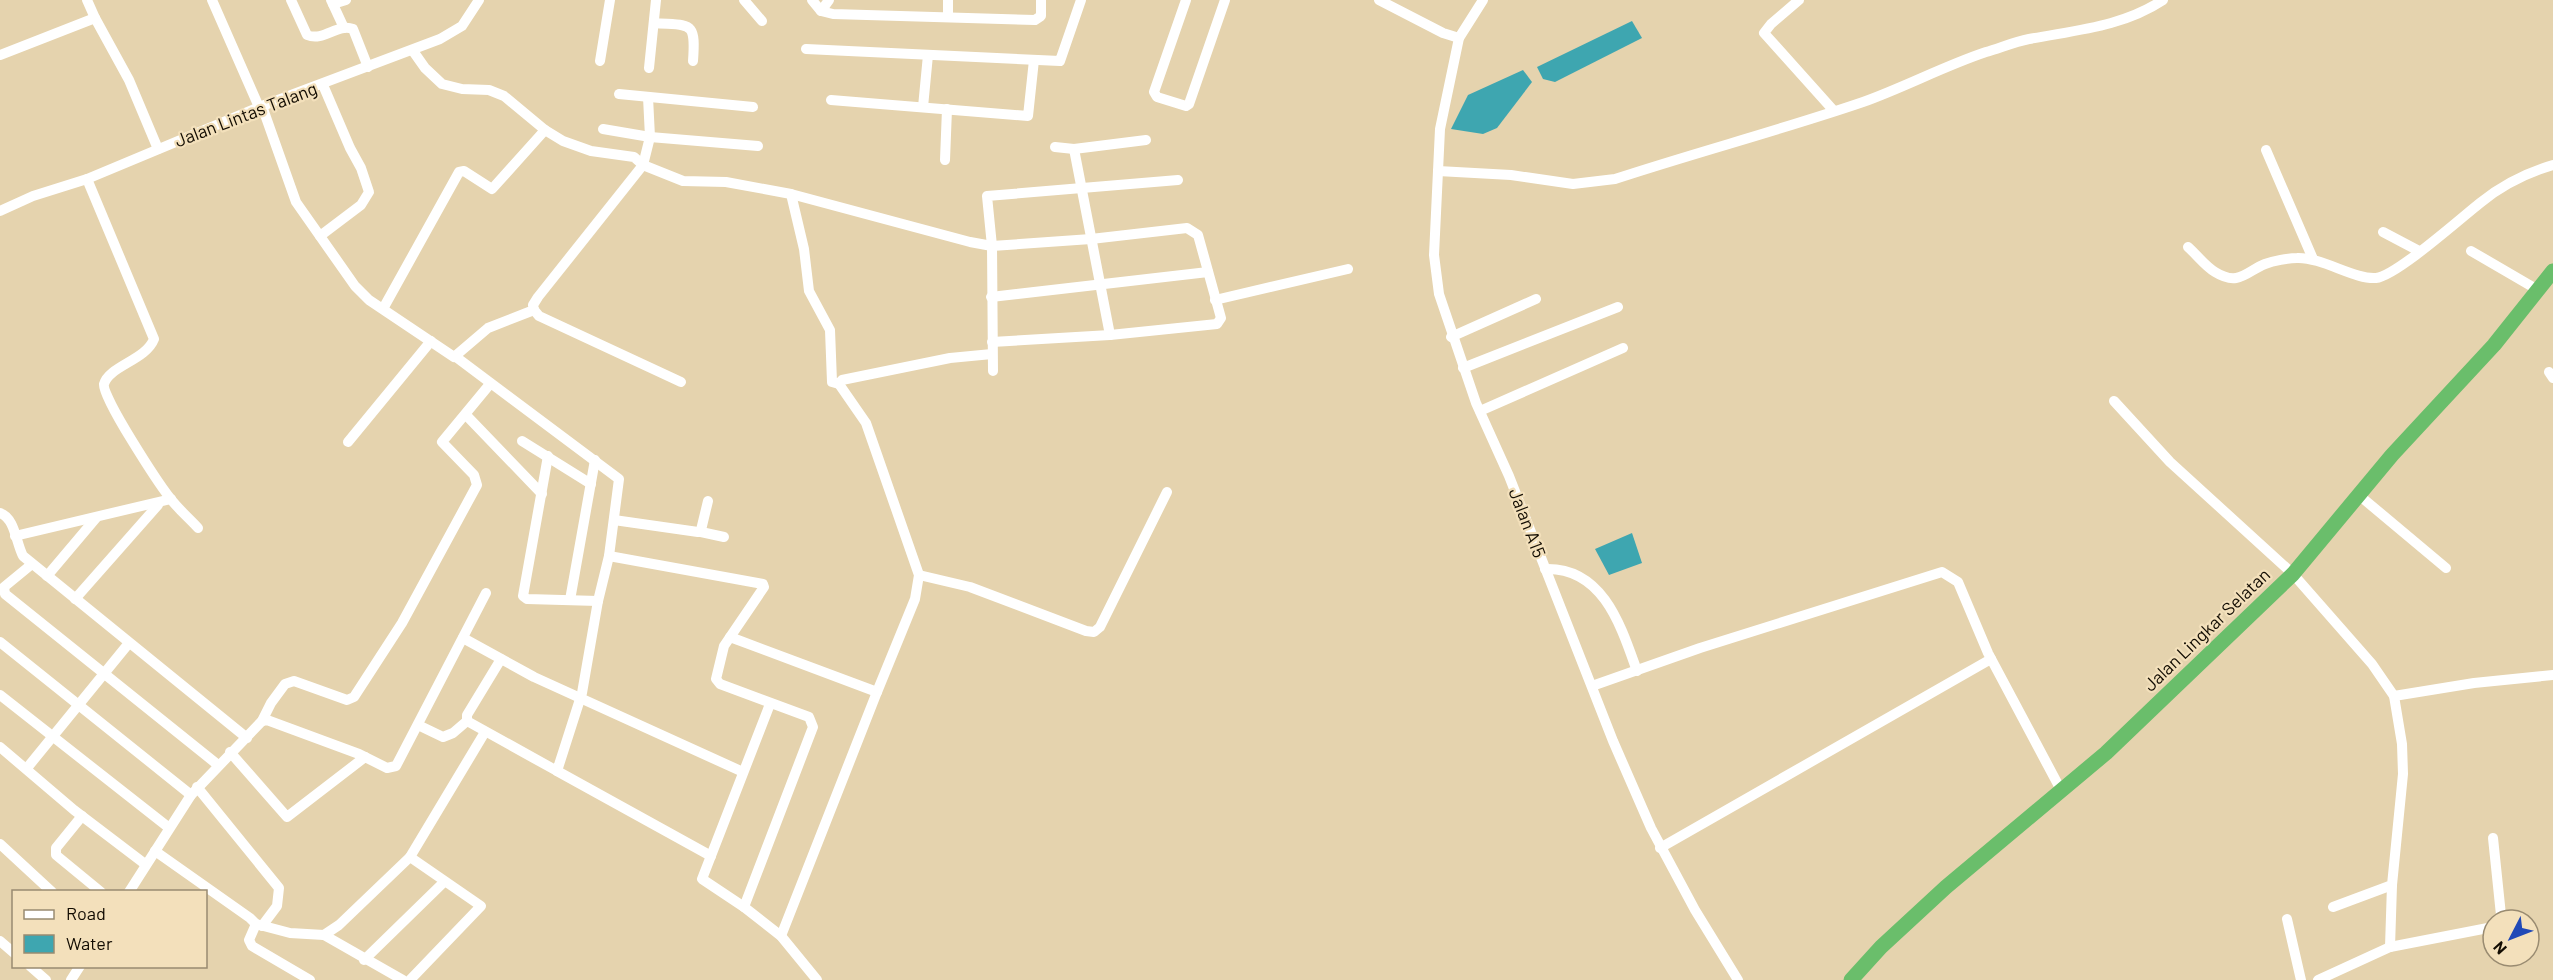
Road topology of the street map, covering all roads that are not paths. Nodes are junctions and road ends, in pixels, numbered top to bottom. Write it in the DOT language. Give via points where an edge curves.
graph roads {
  1 [pos="87,0"];
  2 [pos="212,0"];
  3 [pos="291,0"];
  4 [pos="345,0"];
  5 [pos="479,0"];
  6 [pos="610,0"];
  7 [pos="656,0"];
  8 [pos="744,0"];
  9 [pos="812,0"];
  10 [pos="829,0"];
  11 [pos="948,0"];
  12 [pos="1041,0"];
  13 [pos="1081,0"];
  14 [pos="1186,0"];
  15 [pos="1225,0"];
  16 [pos="1379,0"];
  17 [pos="1483,0"];
  18 [pos="1799,0"];
  19 [pos="2163,0"];
  20 [pos="332,2"];
  21 [pos="821,11"];
  22 [pos="948,17"];
  23 [pos="94,18"];
  24 [pos="762,21"];
  25 [pos="654,23"];
  26 [pos="344,27"];
  27 [pos="1459,38"];
  28 [pos="806,49"];
  29 [pos="413,51"];
  30 [pos="0,55"];
  31 [pos="928,55"];
  32 [pos="1034,60"];
  33 [pos="693,61"];
  34 [pos="600,62"];
  35 [pos="368,67"];
  36 [pos="649,68"];
  37 [pos="323,85"];
  38 [pos="619,94"];
  39 [pos="648,97"];
  40 [pos="831,100"];
  41 [pos="261,107"];
  42 [pos="753,107"];
  43 [pos="923,107"];
  44 [pos="947,109"];
  45 [pos="1834,111"];
  46 [pos="603,129"];
  47 [pos="545,130"];
  48 [pos="650,137"];
  49 [pos="1146,140"];
  50 [pos="758,146"];
  51 [pos="1055,147"];
  52 [pos="158,149"];
  53 [pos="1074,149"];
  54 [pos="2266,150"];
  55 [pos="945,160"];
  56 [pos="643,165"];
  57 [pos="2553,165"];
  58 [pos="1438,171"];
  59 [pos="87,179"];
  60 [pos="1178,180"];
  61 [pos="1081,190"];
  62 [pos="791,194"];
  63 [pos="0,211"];
  64 [pos="2383,232"];
  65 [pos="320,236"];
  66 [pos="1091,239"];
  67 [pos="992,246"];
  68 [pos="2188,248"];
  69 [pos="2419,251"];
  70 [pos="2471,251"];
  71 [pos="2313,259"];
  72 [pos="1348,269"];
  73 [pos="2553,271"];
  74 [pos="1208,272"];
  75 [pos="1101,285"];
  76 [pos="2538,290"];
  77 [pos="991,297"];
  78 [pos="1536,299"];
  79 [pos="1215,300"];
  80 [pos="384,307"];
  81 [pos="1618,307"];
  82 [pos="534,310"];
  83 [pos="1110,335"];
  84 [pos="1451,337"];
  85 [pos="431,342"];
  86 [pos="992,348"];
  87 [pos="1623,348"];
  88 [pos="456,357"];
  89 [pos="1463,368"];
  90 [pos="993,371"];
  91 [pos="681,382"];
  92 [pos="490,384"];
  93 [pos="838,384"];
  94 [pos="2114,401"];
  95 [pos="1480,411"];
  96 [pos="466,415"];
  97 [pos="522,441"];
  98 [pos="348,442"];
  99 [pos="548,456"];
  100 [pos="595,460"];
  101 [pos="591,484"];
  102 [pos="1167,492"];
  103 [pos="542,494"];
  104 [pos="2360,495"];
  105 [pos="171,500"];
  106 [pos="708,501"];
  107 [pos="158,505"];
  108 [pos="0,513"];
  109 [pos="96,518"];
  110 [pos="614,520"];
  111 [pos="198,528"];
  112 [pos="700,532"];
  113 [pos="15,536"];
  114 [pos="724,537"];
  115 [pos="609,556"];
  116 [pos="32,564"];
  117 [pos="2446,568"];
  118 [pos="1545,569"];
  119 [pos="2293,574"];
  120 [pos="919,575"];
  121 [pos="47,576"];
  122 [pos="486,593"];
  123 [pos="75,599"];
  124 [pos="570,600"];
  125 [pos="598,601"];
  126 [pos="730,637"];
  127 [pos="463,638"];
  128 [pos="0,642"];
  129 [pos="129,642"];
  130 [pos="501,659"];
  131 [pos="1991,659"];
  132 [pos="1637,670"];
  133 [pos="104,673"];
  134 [pos="2553,675"];
  135 [pos="1592,686"];
  136 [pos="876,693"];
  137 [pos="0,695"];
  138 [pos="2394,696"];
  139 [pos="580,698"];
  140 [pos="76,704"];
  141 [pos="770,704"];
  142 [pos="262,721"];
  143 [pos="467,721"];
  144 [pos="418,725"];
  145 [pos="485,732"];
  146 [pos="53,736"];
  147 [pos="249,736"];
  148 [pos="0,747"];
  149 [pos="230,752"];
  150 [pos="365,757"];
  151 [pos="218,765"];
  152 [pos="27,768"];
  153 [pos="557,771"];
  154 [pos="743,772"];
  155 [pos="194,791"];
  156 [pos="2062,792"];
  157 [pos="82,816"];
  158 [pos="168,827"];
  159 [pos="2493,838"];
  160 [pos="0,844"];
  161 [pos="1660,848"];
  162 [pos="155,851"];
  163 [pos="711,856"];
  164 [pos="410,858"];
  165 [pos="145,864"];
  166 [pos="444,882"];
  167 [pos="2392,885"];
  168 [pos="51,890"];
  169 [pos="100,890"];
  170 [pos="130,890"];
  171 [pos="744,907"];
  172 [pos="2333,907"];
  173 [pos="2500,908"];
  174 [pos="2287,919"];
  175 [pos="259,925"];
  176 [pos="2481,929"];
  177 [pos="324,935"];
  178 [pos="781,936"];
  179 [pos="0,941"];
  180 [pos="2390,947"];
  181 [pos="12,951"];
  182 [pos="364,960"];
  183 [pos="32,968"];
  184 [pos="46,980"];
  185 [pos="310,980"];
  186 [pos="403,980"];
  187 [pos="410,980"];
  188 [pos="817,980"];
  189 [pos="1738,980"];
  190 [pos="1851,980"];
  191 [pos="2301,980"];
  192 [pos="2318,980"];
  1 -- 23 [label="street"];
  2 -- 41 [label="street"];
  3 -- 26 [label="street" via="307,35 318,38"];
  4 -- 20 [label="street"];
  5 -- 29 [label="street, Jalan Lintas Talang" via="462,26"];
  6 -- 34 [label="street"];
  7 -- 25 [label="street"];
  8 -- 24 [label="street"];
  9 -- 21 [label="street"];
  10 -- 21 [label="street"];
  11 -- 22 [label="street"];
  12 -- 22 [label="street" via="1041,16 1035,20"];
  13 -- 32 [label="street" via="1060,61"];
  14 -- 15 [label="street" via="1154,92 1157,97 1186,106"];
  16 -- 27 [label="street"];
  17 -- 27 [label="street"];
  18 -- 45 [label="street" via="1764,33"];
  19 -- 45 [label="street" via="2121,21 2027,39 1968,58 1913,84"];
  20 -- 26 [label="street"];
  21 -- 22 [label="street"];
  23 -- 30 [label="street"];
  23 -- 52 [label="street" via="129,80"];
  25 -- 33 [label="street" via="692,29"];
  25 -- 36 [label="street"];
  26 -- 35 [label="street" via="355,32"];
  27 -- 58 [label="street, Jalan A15" via="1440,129"];
  28 -- 31 [label="street"];
  29 -- 35 [label="street, Jalan Lintas Talang"];
  29 -- 47 [label="street" via="442,84 489,90 504,96"];
  31 -- 32 [label="street"];
  31 -- 43 [label="street"];
  32 -- 44 [label="street" via="1028,116"];
  35 -- 37 [label="street, Jalan Lintas Talang"];
  37 -- 41 [label="street, Jalan Lintas Talang"];
  37 -- 65 [label="street" via="369,192 361,205"];
  38 -- 39 [label="street"];
  39 -- 42 [label="street"];
  39 -- 48 [label="street"];
  40 -- 43 [label="street"];
  41 -- 52 [label="street, Jalan Lintas Talang"];
  41 -- 65 [label="street" via="289,188"];
  43 -- 44 [label="street"];
  44 -- 55 [label="street"];
  45 -- 58 [label="street" via="1604,180 1573,184"];
  46 -- 48 [label="street"];
  47 -- 56 [label="street" via="563,141 591,151 634,158"];
  47 -- 80 [label="street" via="495,188 459,172"];
  48 -- 50 [label="street"];
  48 -- 56 [label="street"];
  49 -- 53 [label="street"];
  51 -- 53 [label="street"];
  52 -- 59 [label="street, Jalan Lintas Talang"];
  53 -- 61 [label="street"];
  54 -- 71 [label="street"];
  56 -- 62 [label="street" via="683,181 726,182"];
  56 -- 82 [label="street" via="538,297"];
  57 -- 69 [label="street" via="2524,174"];
  58 -- 84 [label="street, Jalan A15" via="1434,255 1439,294"];
  59 -- 63 [label="street, Jalan Lintas Talang" via="33,195"];
  59 -- 105 [label="street" via="154,339 149,349 108,377 104,390"];
  60 -- 61 [label="street"];
  61 -- 66 [label="street"];
  61 -- 67 [label="street" via="988,195"];
  62 -- 67 [label="street"];
  62 -- 93 [label="street" via="809,291 830,330 832,381"];
  64 -- 69 [label="street"];
  65 -- 80 [label="street" via="355,286 369,300"];
  66 -- 67 [label="street"];
  66 -- 74 [label="street" via="1192,229 1198,235"];
  66 -- 75 [label="street"];
  67 -- 77 [label="street"];
  68 -- 71 [label="street" via="2214,271 2238,278 2270,262 2295,257"];
  69 -- 71 [label="street" via="2385,276 2374,278"];
  70 -- 76 [label="street"];
  72 -- 79 [label="street"];
  73 -- 76 [label="highway, Jalan Lingkar Selatan"];
  74 -- 75 [label="street"];
  74 -- 79 [label="street"];
  75 -- 77 [label="street"];
  75 -- 83 [label="street"];
  76 -- 104 [label="highway, Jalan Lingkar Selatan"];
  77 -- 86 [label="street"];
  78 -- 84 [label="street"];
  79 -- 83 [label="street" via="1221,318 1217,324"];
  80 -- 85 [label="street"];
  81 -- 89 [label="street"];
  82 -- 88 [label="street" via="488,328"];
  82 -- 91 [label="street" via="538,316"];
  83 -- 86 [label="street"];
  84 -- 89 [label="street, Jalan A15"];
  85 -- 88 [label="street"];
  85 -- 98 [label="street"];
  86 -- 90 [label="street"];
  86 -- 93 [label="street"];
  87 -- 95 [label="street"];
  88 -- 92 [label="street"];
  89 -- 95 [label="street, Jalan A15"];
  92 -- 96 [label="street"];
  92 -- 100 [label="street"];
  93 -- 120 [label="street" via="866,423"];
  94 -- 119 [label="street" via="2169,462"];
  95 -- 118 [label="street, Jalan A15"];
  96 -- 103 [label="street"];
  96 -- 142 [label="street" via="442,442 474,475 477,485 402,623 354,697 347,700 288,682"];
  97 -- 99 [label="street"];
  99 -- 101 [label="street"];
  99 -- 103 [label="street"];
  100 -- 101 [label="street"];
  100 -- 110 [label="street" via="619,479"];
  101 -- 124 [label="street"];
  102 -- 120 [label="street" via="1100,627 1094,632 970,586"];
  103 -- 124 [label="street" via="523,596"];
  104 -- 117 [label="street"];
  104 -- 119 [label="highway, Jalan Lingkar Selatan"];
  105 -- 107 [label="street"];
  105 -- 111 [label="street"];
  106 -- 112 [label="street"];
  107 -- 109 [label="street" via="151,503"];
  107 -- 123 [label="street"];
  108 -- 113 [label="street" via="8,516"];
  109 -- 113 [label="street"];
  109 -- 121 [label="street"];
  110 -- 112 [label="street"];
  110 -- 115 [label="street"];
  112 -- 114 [label="street"];
  113 -- 116 [label="street" via="23,556"];
  115 -- 125 [label="street"];
  115 -- 126 [label="street" via="762,582 764,587"];
  116 -- 121 [label="street"];
  116 -- 133 [label="street" via="4,587 5,594"];
  118 -- 132 [label="street" via="1558,568 1579,575 1597,589 1618,619"];
  118 -- 135 [label="street, Jalan A15"];
  119 -- 138 [label="street" via="2372,664"];
  119 -- 156 [label="highway, Jalan Lingkar Selatan" via="2198,668"];
  120 -- 136 [label="street" via="915,599"];
  121 -- 123 [label="street"];
  122 -- 127 [label="street"];
  123 -- 129 [label="street"];
  124 -- 125 [label="street"];
  125 -- 139 [label="street"];
  126 -- 136 [label="street"];
  126 -- 141 [label="street" via="715,676 717,681"];
  127 -- 130 [label="street"];
  127 -- 144 [label="street"];
  128 -- 140 [label="street"];
  129 -- 133 [label="street"];
  129 -- 147 [label="street"];
  130 -- 139 [label="street"];
  130 -- 143 [label="street"];
  131 -- 132 [label="street" via="1958,582 1942,572"];
  131 -- 156 [label="street"];
  131 -- 161 [label="street"];
  132 -- 135 [label="street"];
  133 -- 140 [label="street"];
  133 -- 151 [label="street"];
  134 -- 138 [label="street"];
  135 -- 161 [label="street, Jalan A15"];
  136 -- 178 [label="street"];
  137 -- 146 [label="street"];
  138 -- 167 [label="street" via="2403,774"];
  139 -- 153 [label="street"];
  139 -- 154 [label="street"];
  140 -- 146 [label="street"];
  140 -- 155 [label="street"];
  141 -- 154 [label="street"];
  141 -- 171 [label="street" via="809,717 813,727"];
  142 -- 147 [label="street"];
  142 -- 150 [label="street"];
  143 -- 144 [label="street" via="448,736"];
  143 -- 145 [label="street"];
  144 -- 150 [label="street" via="396,766 387,768"];
  145 -- 153 [label="street"];
  145 -- 164 [label="street"];
  146 -- 152 [label="street"];
  146 -- 158 [label="street"];
  147 -- 149 [label="street"];
  148 -- 152 [label="street"];
  149 -- 150 [label="street" via="287,817"];
  149 -- 151 [label="street"];
  151 -- 155 [label="street"];
  152 -- 157 [label="street"];
  153 -- 163 [label="street"];
  154 -- 163 [label="street"];
  155 -- 158 [label="street"];
  155 -- 175 [label="street" via="279,888 277,906"];
  156 -- 190 [label="highway, Jalan Lingkar Selatan" via="1946,887"];
  157 -- 165 [label="street"];
  157 -- 169 [label="street" via="56,848 56,855"];
  158 -- 162 [label="street"];
  159 -- 173 [label="street"];
  160 -- 168 [label="street"];
  161 -- 189 [label="street, Jalan A15"];
  162 -- 165 [label="street"];
  162 -- 175 [label="street"];
  163 -- 171 [label="street" via="703,881"];
  164 -- 166 [label="street"];
  164 -- 177 [label="street"];
  165 -- 170 [label="street"];
  166 -- 182 [label="street"];
  166 -- 187 [label="street" via="479,902 480,908"];
  167 -- 172 [label="street"];
  167 -- 180 [label="street"];
  171 -- 178 [label="street"];
  174 -- 191 [label="street"];
  175 -- 177 [label="street" via="290,933"];
  175 -- 185 [label="street" via="249,940 252,946"];
  176 -- 180 [label="street"];
  177 -- 182 [label="street"];
  178 -- 188 [label="street"];
  179 -- 181 [label="street"];
  180 -- 192 [label="street"];
  182 -- 186 [label="street"];
  183 -- 184 [label="street"];
}
